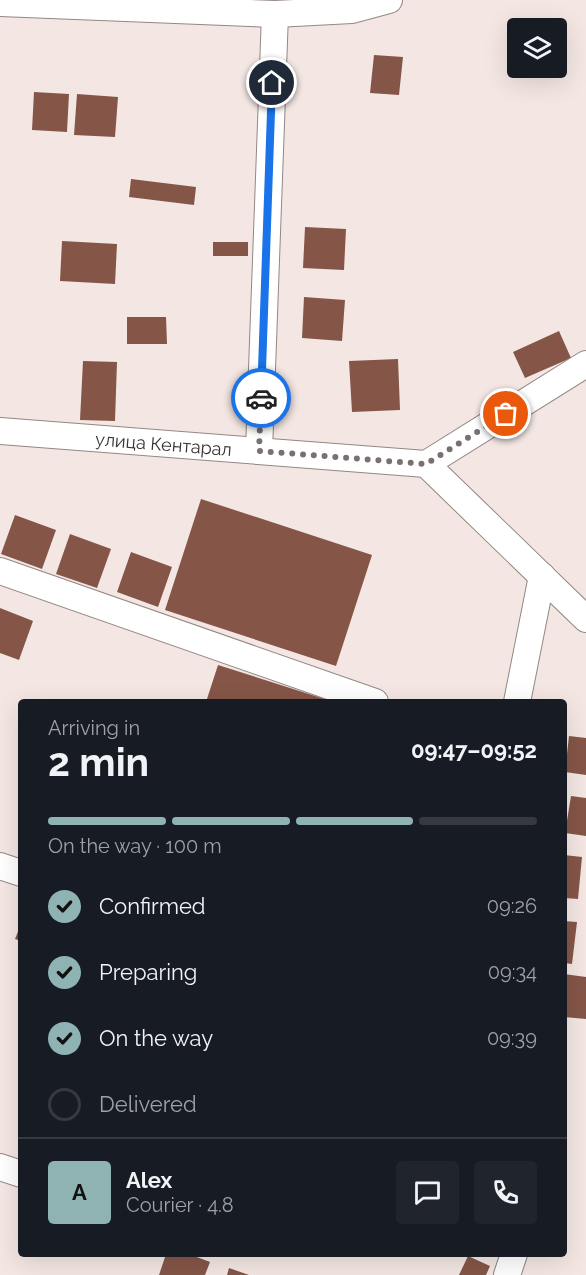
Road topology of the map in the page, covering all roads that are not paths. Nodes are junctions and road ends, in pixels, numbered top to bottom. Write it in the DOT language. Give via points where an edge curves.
graph roads {
  1 [pos="389,0"];
  2 [pos="0,3"];
  3 [pos="274,14"];
  4 [pos="586,364"];
  5 [pos="0,431"];
  6 [pos="259,451"];
  7 [pos="426,464"];
  8 [pos="0,571"];
  9 [pos="542,576"];
  10 [pos="586,619"];
  11 [pos="366,699"];
  12 [pos="518,699"];
  13 [pos="0,866"];
  14 [pos="18,872"];
  15 [pos="0,1167"];
  16 [pos="18,1173"];
  17 [pos="513,1257"];
  18 [pos="507,1275"];
  1 -- 3 [label="street" via="352,10"];
  2 -- 3 [label="street"];
  3 -- 6 [label="street"];
  4 -- 7 [label="street"];
  5 -- 6 [label="street, улица Кентарал"];
  6 -- 7 [label="street, улица Кентарал"];
  7 -- 9 [label="street"];
  8 -- 11 [label="street"];
  9 -- 10 [label="street"];
  9 -- 12 [label="street"];
  13 -- 14 [label="street"];
  15 -- 16 [label="street"];
  17 -- 18 [label="street"];
}
